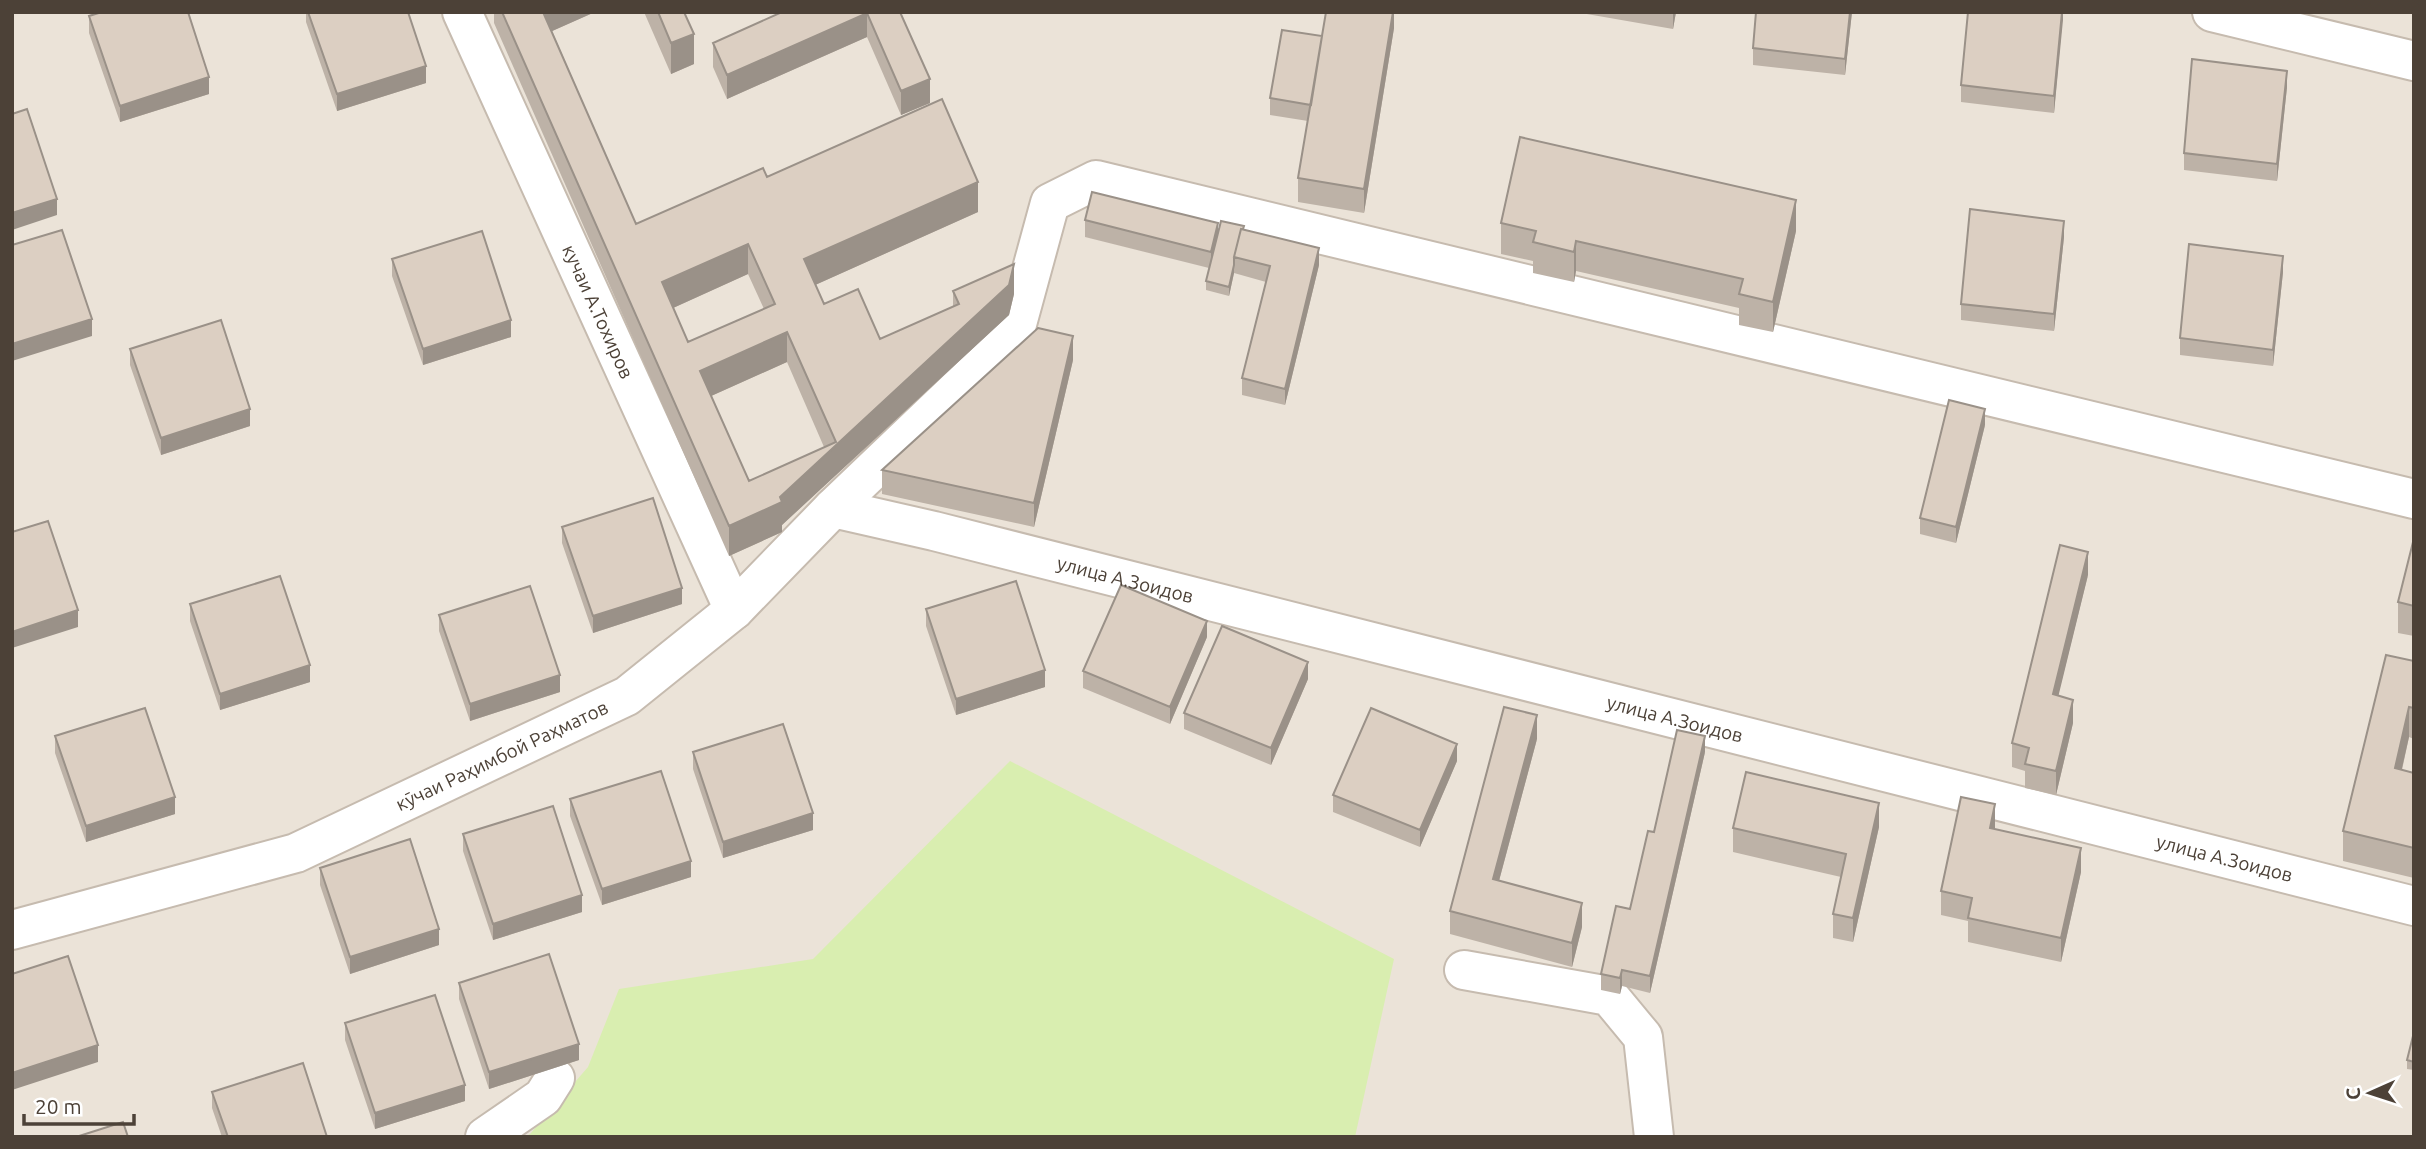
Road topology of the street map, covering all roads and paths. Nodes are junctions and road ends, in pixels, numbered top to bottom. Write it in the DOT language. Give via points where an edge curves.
graph roads {
  1 [pos="462,12"];
  2 [pos="2212,12"];
  3 [pos="2414,61"];
  4 [pos="2414,499"];
  5 [pos="833,508"];
  6 [pos="734,610"];
  7 [pos="2414,906"];
  8 [pos="12,930"];
  9 [pos="1464,970"];
  10 [pos="555,1078"];
  11 [pos="485,1137"];
  12 [pos="1654,1137"];
  1 -- 6 [label="street, кучаи А.Тохиров"];
  2 -- 3 [label="street"];
  4 -- 5 [label="street, кӯчаи Раҳимбой Раҳматов" via="1096,180 1049,203 1014,335"];
  5 -- 6 [label="street, кӯчаи Раҳимбой Раҳматов"];
  5 -- 7 [label="street, улица А.Зоидов"];
  6 -- 8 [label="street, кӯчаи Раҳимбой Раҳматов" via="627,696 296,853"];
  9 -- 12 [label="street" via="1608,996 1643,1037"];
  10 -- 11 [label="street" via="542,1097"];
}
